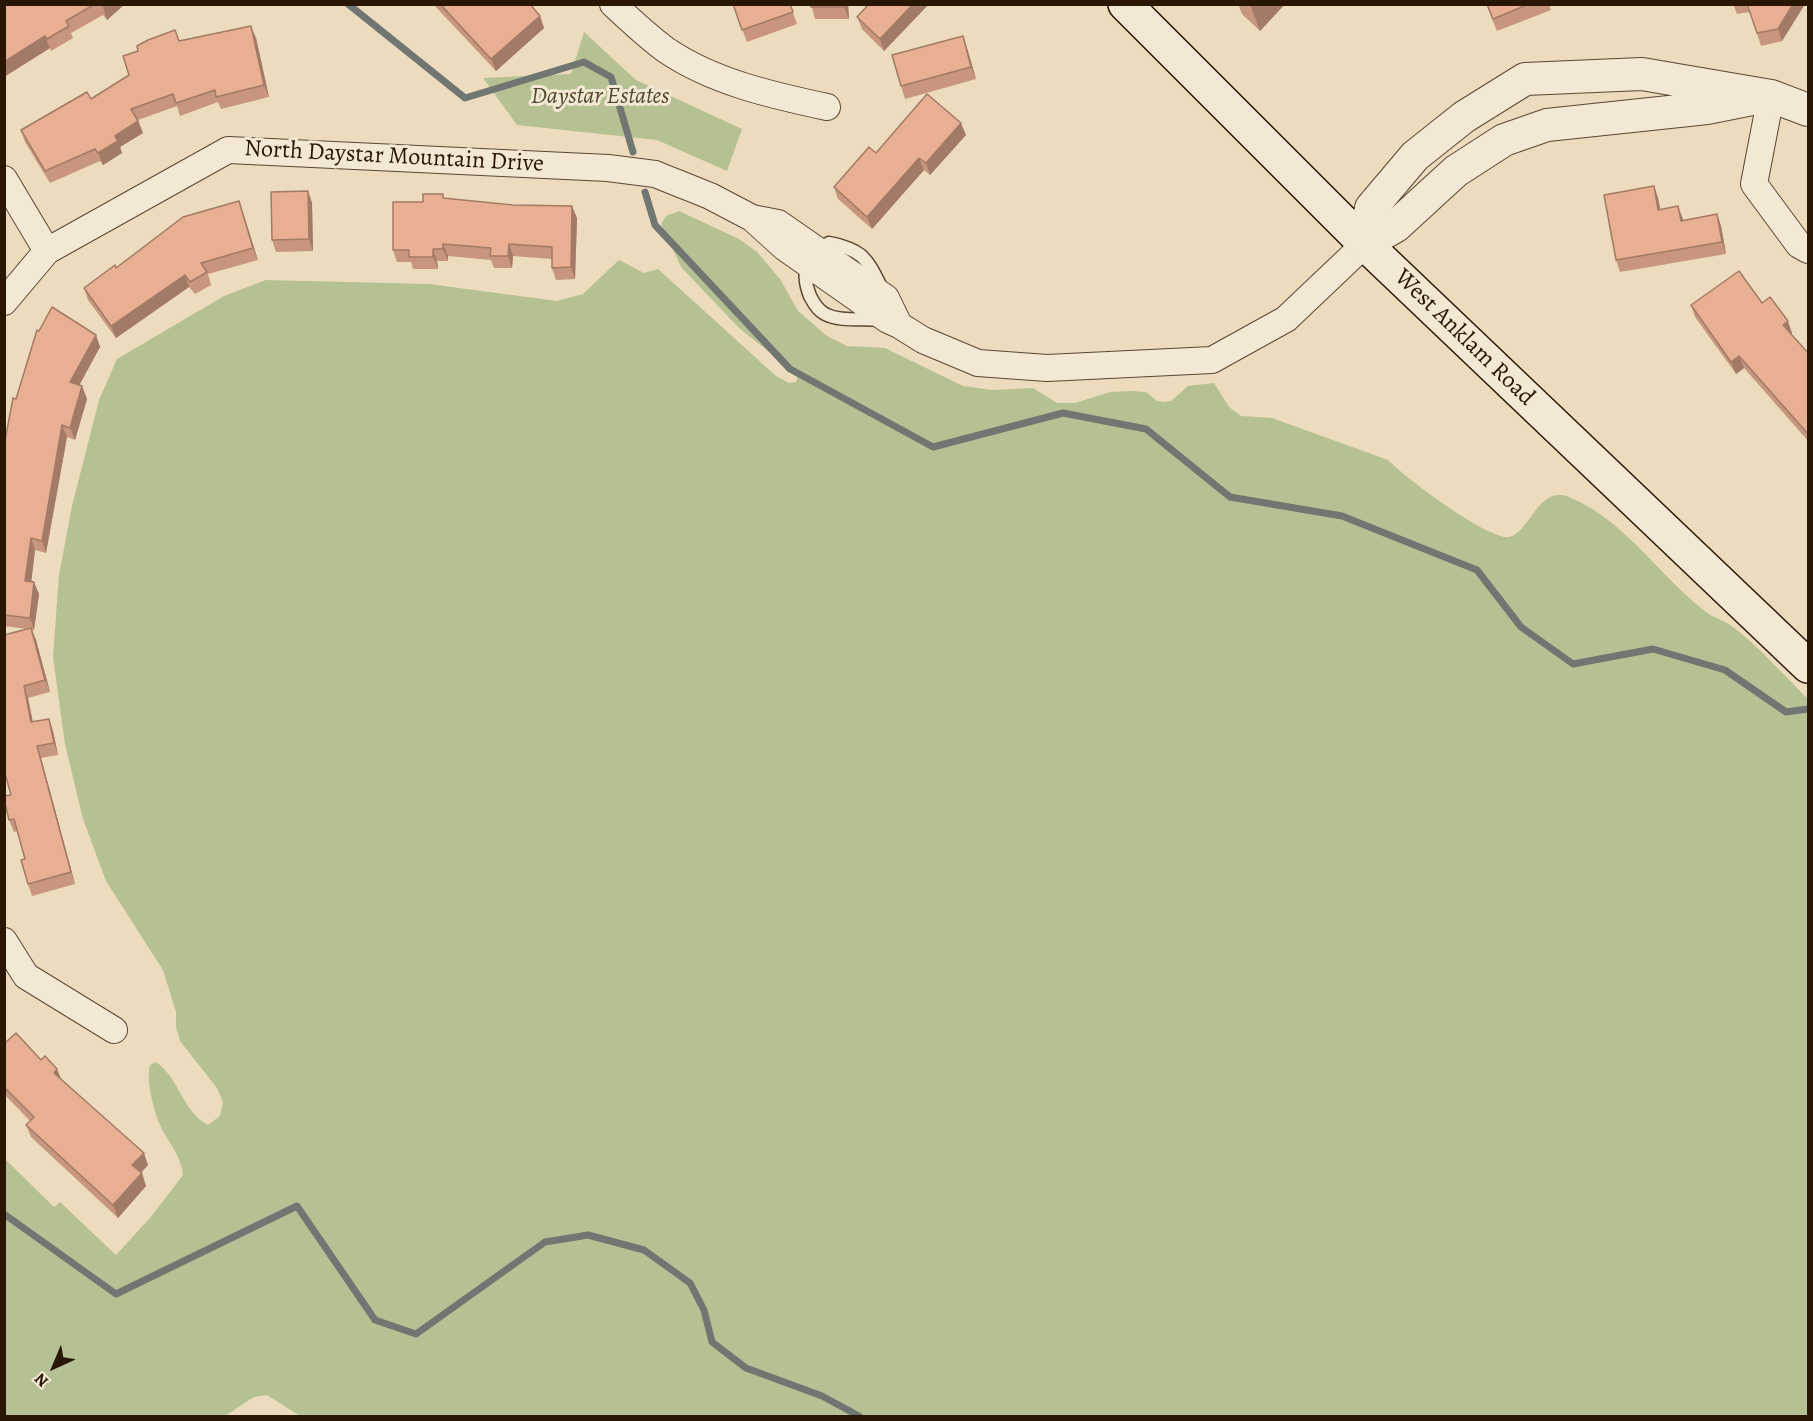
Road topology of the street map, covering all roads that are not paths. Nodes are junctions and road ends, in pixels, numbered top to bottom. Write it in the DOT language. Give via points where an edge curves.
graph roads {
  1 [pos="613,4"];
  2 [pos="1131,6"];
  3 [pos="1771,96"];
  4 [pos="827,106"];
  5 [pos="1809,110"];
  6 [pos="4,179"];
  7 [pos="1365,244"];
  8 [pos="1809,250"];
  9 [pos="47,251"];
  10 [pos="812,256"];
  11 [pos="4,302"];
  12 [pos="891,314"];
  13 [pos="1809,666"];
  14 [pos="4,941"];
  15 [pos="114,1030"];
  1 -- 4 [label="street" via="652,39 691,65 726,81"];
  2 -- 7 [label="main road, West Anklam Road"];
  3 -- 5 [label="street"];
  3 -- 7 [label="street" via="1707,108 1546,125 1504,140 1456,171 1396,226"];
  3 -- 7 [label="street" via="1642,74 1525,79 1464,117 1415,156 1371,208"];
  3 -- 8 [label="street" via="1754,184 1799,245"];
  6 -- 9 [label="street"];
  7 -- 12 [label="street, North Daystar Mountain Drive" via="1286,319 1212,360 1047,368 978,363 923,340"];
  7 -- 13 [label="main road, West Anklam Road"];
  9 -- 10 [label="street, North Daystar Mountain Drive" via="228,150 608,168 655,174 710,196 752,218 778,242"];
  9 -- 11 [label="street, North Daystar Mountain Drive"];
  10 -- 12 [label="street, North Daystar Mountain Drive"];
  10 -- 12 [label="lane" via="829,243 853,248 870,264"];
  14 -- 15 [label="street" via="26,976"];
}
